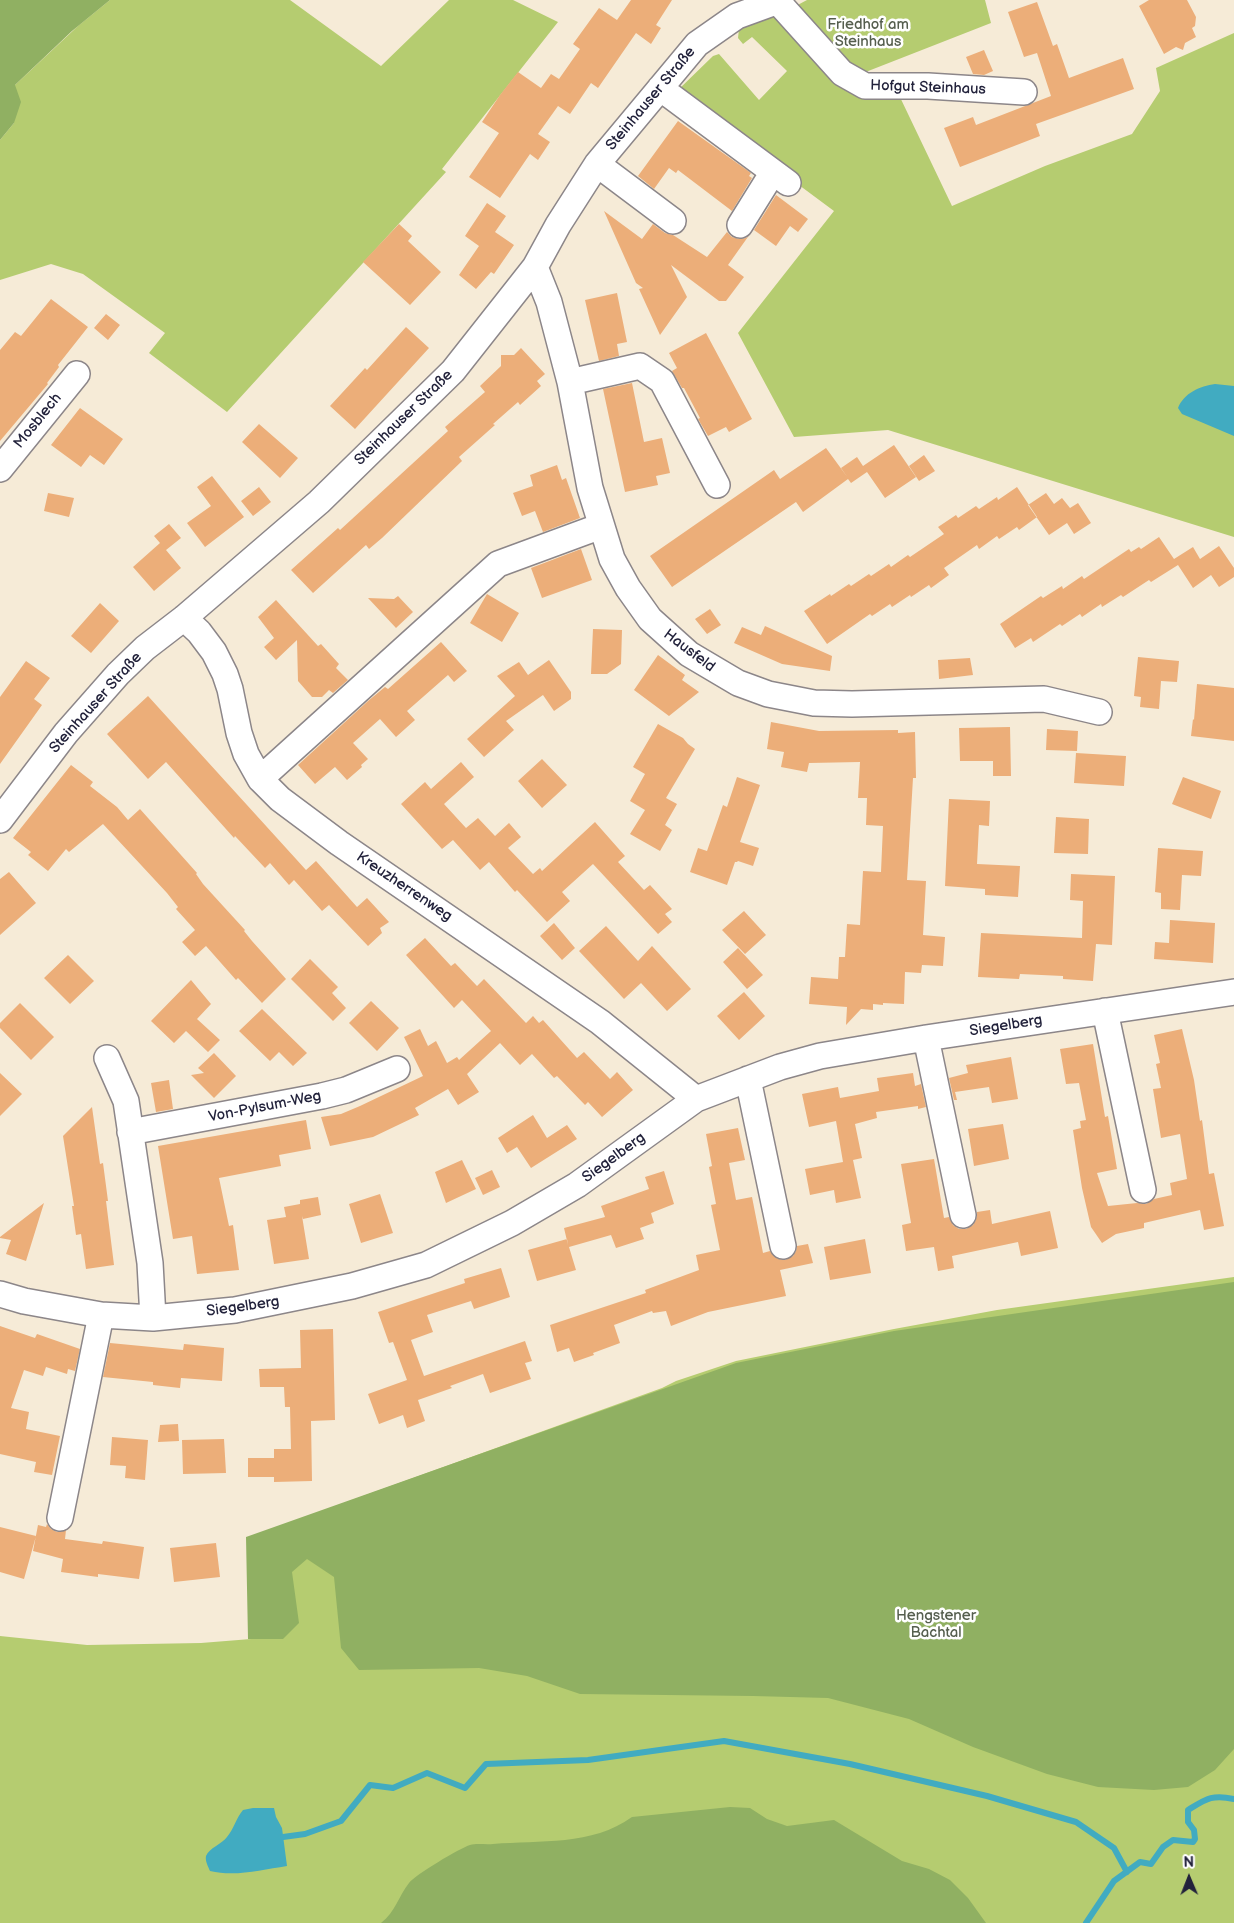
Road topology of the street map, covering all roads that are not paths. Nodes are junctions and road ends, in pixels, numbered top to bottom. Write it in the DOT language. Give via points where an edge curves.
graph roads {
  1 [pos="779,1"];
  2 [pos="732,8"];
  3 [pos="660,88"];
  4 [pos="1024,92"];
  5 [pos="597,164"];
  6 [pos="673,221"];
  7 [pos="740,225"];
  8 [pos="535,268"];
  9 [pos="77,374"];
  10 [pos="570,382"];
  11 [pos="0,469"];
  12 [pos="717,485"];
  13 [pos="601,526"];
  14 [pos="184,618"];
  15 [pos="1099,712"];
  16 [pos="260,779"];
  17 [pos="0,820"];
  18 [pos="1234,992"];
  19 [pos="1105,1011"];
  20 [pos="926,1038"];
  21 [pos="107,1058"];
  22 [pos="396,1069"];
  23 [pos="748,1079"];
  24 [pos="696,1099"];
  25 [pos="130,1132"];
  26 [pos="1143,1190"];
  27 [pos="963,1215"];
  28 [pos="783,1246"];
  29 [pos="0,1294"];
  30 [pos="101,1314"];
  31 [pos="153,1318"];
  32 [pos="60,1518"];
  1 -- 2 [label="street, Steinhauser Straße"];
  1 -- 4 [label="street, Hofgut Steinhaus" via="842,73 865,86"];
  2 -- 3 [label="street, Steinhauser Straße"];
  3 -- 5 [label="street, Steinhauser Straße"];
  3 -- 7 [label="street" via="781,178"];
  5 -- 6 [label="street"];
  5 -- 8 [label="street, Steinhauser Straße"];
  8 -- 10 [label="street, Hausfeld" via="549,302"];
  8 -- 14 [label="street, Steinhauser Straße" via="453,371 319,502"];
  9 -- 11 [label="street, Mosblech"];
  10 -- 12 [label="street" via="640,366 662,381"];
  10 -- 13 [label="street, Hausfeld" via="590,488"];
  13 -- 15 [label="street, Hausfeld" via="612,559 650,619 689,654 745,686 814,703 1044,699"];
  13 -- 16 [label="street" via="498,564"];
  14 -- 16 [label="street, Kreuzherrenweg" via="214,652 225,674 239,733"];
  14 -- 17 [label="street, Steinhauser Straße" via="145,648 107,686 66,733"];
  16 -- 24 [label="street, Kreuzherrenweg" via="280,799 339,843 600,1022"];
  18 -- 19 [label="street, Siegelberg"];
  19 -- 20 [label="street, Siegelberg"];
  19 -- 26 [label="street"];
  20 -- 23 [label="street, Siegelberg" via="820,1056"];
  20 -- 27 [label="street"];
  21 -- 25 [label="street" via="126,1101"];
  22 -- 25 [label="street, Von-Pylsum-Weg" via="346,1090 322,1096"];
  23 -- 24 [label="street, Siegelberg"];
  23 -- 28 [label="street"];
  24 -- 31 [label="street, Siegelberg" via="576,1185 512,1223 426,1265 293,1300 235,1310"];
  25 -- 31 [label="street" via="150,1263"];
  29 -- 30 [label="street, Siegelberg"];
  30 -- 31 [label="street, Siegelberg"];
  30 -- 32 [label="street"];
}
